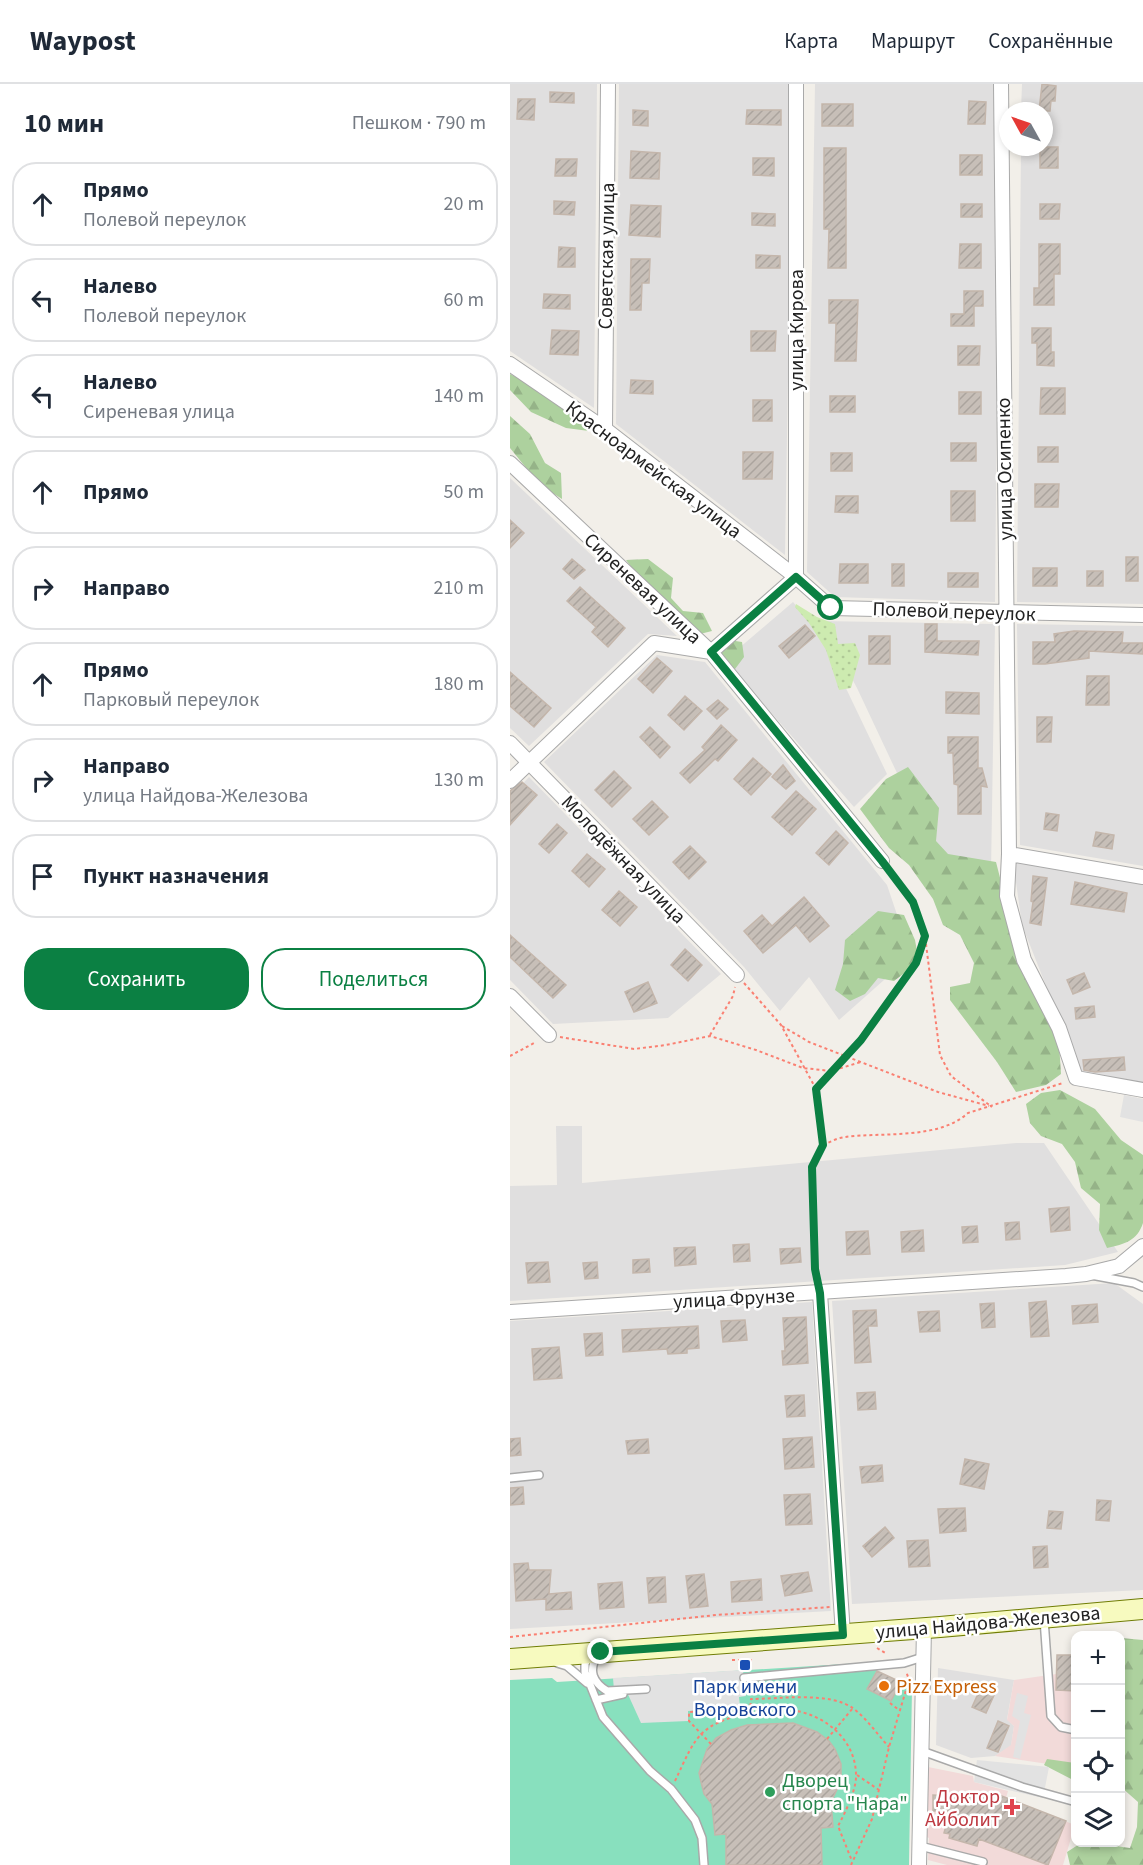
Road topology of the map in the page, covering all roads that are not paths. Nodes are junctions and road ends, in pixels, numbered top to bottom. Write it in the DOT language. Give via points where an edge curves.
graph roads {
  1 [pos="608,84"];
  2 [pos="796,84"];
  3 [pos="1001,84"];
  4 [pos="510,364"];
  5 [pos="605,429"];
  6 [pos="510,462"];
  7 [pos="796,577"];
  8 [pos="1006,613"];
  9 [pos="1143,615"];
  10 [pos="711,652"];
  11 [pos="510,743"];
  12 [pos="529,762"];
  13 [pos="510,781"];
  14 [pos="1009,854"];
  15 [pos="882,861"];
  16 [pos="1143,877"];
  17 [pos="737,975"];
  18 [pos="510,996"];
  19 [pos="549,1035"];
  20 [pos="1143,1090"];
  21 [pos="1143,1245"];
  22 [pos="1086,1274"];
  23 [pos="1143,1287"];
  24 [pos="820,1293"];
  25 [pos="510,1312"];
  26 [pos="539,1475"];
  27 [pos="510,1478"];
  28 [pos="1143,1609"];
  29 [pos="1044,1618"];
  30 [pos="924,1629"];
  31 [pos="843,1635"];
  32 [pos="601,1652"];
  33 [pos="923,1657"];
  34 [pos="510,1660"];
  35 [pos="744,1678"];
  36 [pos="589,1685"];
  37 [pos="596,1700"];
  38 [pos="1071,1729"];
  39 [pos="921,1751"];
  40 [pos="1071,1801"];
  41 [pos="920,1846"];
  42 [pos="983,1862"];
  43 [pos="704,1865"];
  44 [pos="919,1865"];
  1 -- 5 [label="street, Советская улица"];
  2 -- 7 [label="street, улица Кирова"];
  3 -- 8 [label="street, улица Осипенко"];
  4 -- 5 [label="street, Красноармейская улица"];
  5 -- 7 [label="street, Красноармейская улица"];
  6 -- 10 [label="street, Сиреневая улица"];
  7 -- 8 [label="street, Полевой переулок" via="831,608"];
  7 -- 10 [label="street"];
  8 -- 9 [label="street, Полевой переулок"];
  8 -- 14 [label="street, улица Осипенко"];
  10 -- 12 [label="street" via="654,643"];
  10 -- 15 [label="street, Сиреневая улица"];
  11 -- 12 [label="street, Молодёжная улица"];
  12 -- 13 [label="street"];
  12 -- 17 [label="street, Молодёжная улица"];
  14 -- 16 [label="street"];
  14 -- 20 [label="street, улица Осипенко" via="1007,896 1024,960 1059,1028 1076,1078"];
  18 -- 19 [label="street"];
  21 -- 22 [label="street, улица Фрунзе" via="1119,1266"];
  22 -- 23 [label="lane"];
  22 -- 24 [label="street, улица Фрунзе"];
  24 -- 25 [label="street, улица Фрунзе"];
  24 -- 31 [label="street"];
  26 -- 27 [label="lane"];
  28 -- 29 [label="main road, улица Найдова-Железова"];
  29 -- 30 [label="main road, улица Найдова-Железова"];
  29 -- 38 [label="lane" via="1051,1716 1061,1727"];
  30 -- 31 [label="main road, улица Найдова-Железова"];
  30 -- 33 [label="street"];
  31 -- 32 [label="main road, улица Найдова-Железова"];
  32 -- 34 [label="main road, улица Найдова-Железова"];
  32 -- 36 [label="lane" via="585,1663"];
  32 -- 37 [label="lane" via="592,1666 600,1687 607,1691 646,1689"];
  33 -- 35 [label="lane" via="904,1663"];
  33 -- 39 [label="street"];
  34 -- 36 [label="lane" via="559,1663"];
  36 -- 37 [label="lane"];
  37 -- 43 [label="lane" via="603,1717 695,1820 702,1838"];
  39 -- 40 [label="lane"];
  39 -- 41 [label="street"];
  41 -- 42 [label="lane"];
  41 -- 44 [label="street"];
}
